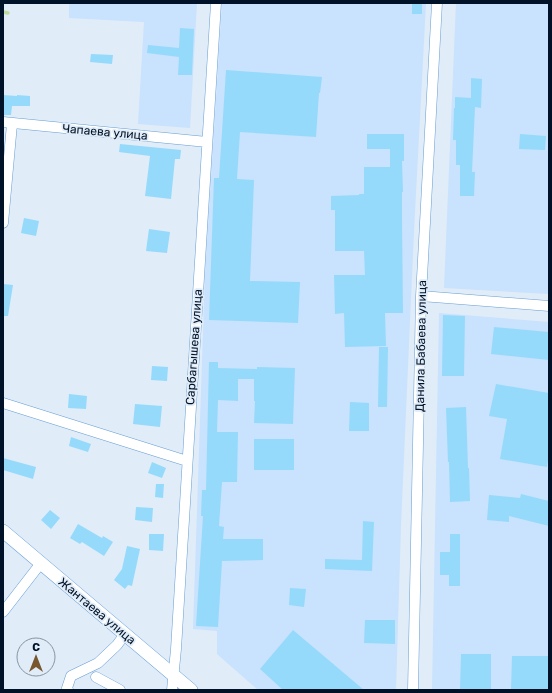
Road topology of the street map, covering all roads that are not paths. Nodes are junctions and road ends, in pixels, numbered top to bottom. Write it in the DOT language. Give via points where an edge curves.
graph roads {
  1 [pos="216,3"];
  2 [pos="437,3"];
  3 [pos="7,123"];
  4 [pos="206,142"];
  5 [pos="3,222"];
  6 [pos="422,296"];
  7 [pos="549,306"];
  8 [pos="3,403"];
  9 [pos="187,461"];
  10 [pos="3,531"];
  11 [pos="41,563"];
  12 [pos="4,609"];
  13 [pos="125,634"];
  14 [pos="173,675"];
  15 [pos="96,677"];
  16 [pos="68,690"];
  17 [pos="120,690"];
  18 [pos="172,690"];
  19 [pos="191,690"];
  20 [pos="413,690"];
  1 -- 4 [label="street, Сарбагышева улица"];
  2 -- 6 [label="street, Данила Бабаева улица"];
  3 -- 4 [label="street, Чапаева улица"];
  3 -- 5 [label="street"];
  4 -- 9 [label="street, Сарбагышева улица"];
  6 -- 7 [label="street"];
  6 -- 20 [label="street, Данила Бабаева улица"];
  8 -- 9 [label="street"];
  9 -- 14 [label="street, Сарбагышева улица"];
  10 -- 11 [label="main road, Жантаева улица"];
  11 -- 12 [label="street"];
  11 -- 13 [label="main road, Жантаева улица"];
  13 -- 14 [label="main road, Жантаева улица"];
  13 -- 16 [label="street" via="98,664 71,676"];
  14 -- 18 [label="street, Сарбагышева улица"];
  14 -- 19 [label="main road, Жантаева улица"];
  15 -- 17 [label="street"];
}
